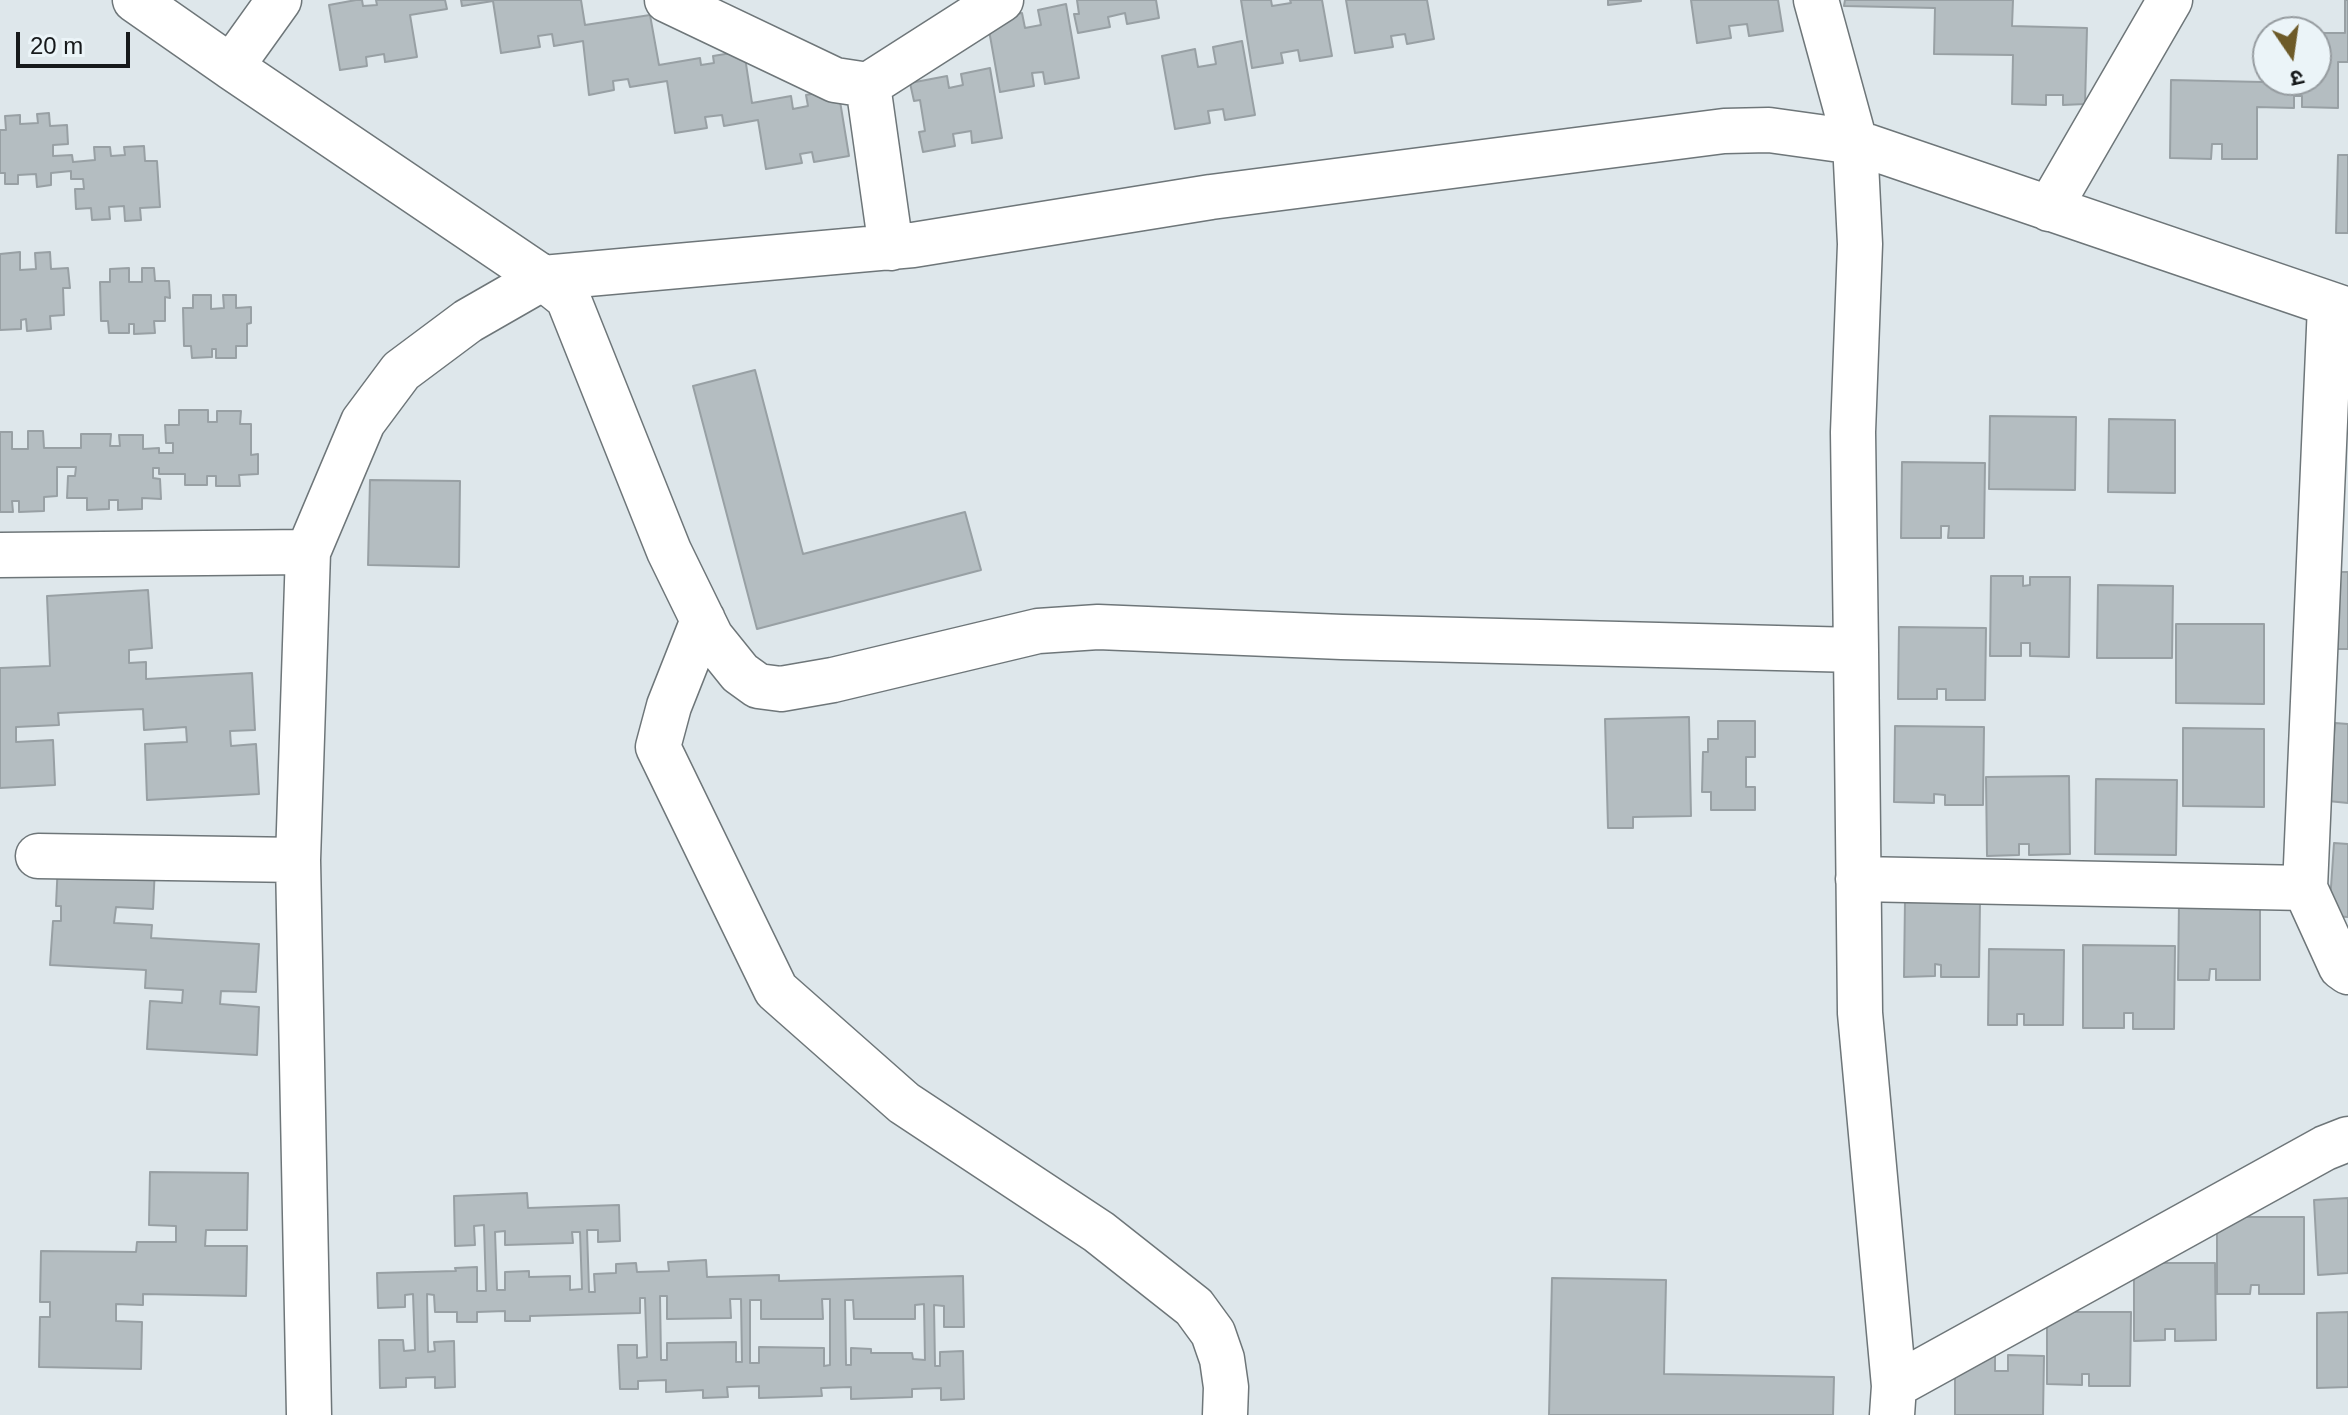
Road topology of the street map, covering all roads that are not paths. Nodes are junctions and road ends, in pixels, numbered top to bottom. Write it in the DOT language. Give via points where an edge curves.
graph roads {
  1 [pos="135,0"];
  2 [pos="279,0"];
  3 [pos="667,0"];
  4 [pos="1001,0"];
  5 [pos="1816,0"];
  6 [pos="2170,0"];
  7 [pos="231,67"];
  8 [pos="868,85"];
  9 [pos="1855,142"];
  10 [pos="2049,209"];
  11 [pos="891,248"];
  12 [pos="543,278"];
  13 [pos="2339,308"];
  14 [pos="308,552"];
  15 [pos="0,555"];
  16 [pos="703,620"];
  17 [pos="1856,650"];
  18 [pos="38,856"];
  19 [pos="298,860"];
  20 [pos="1858,879"];
  21 [pos="2305,888"];
  22 [pos="2348,972"];
  23 [pos="2348,1139"];
  24 [pos="1893,1401"];
  25 [pos="309,1415"];
  26 [pos="1225,1415"];
  1 -- 7 [label="street"];
  2 -- 7 [label="street"];
  3 -- 8 [label="street" via="835,80"];
  4 -- 8 [label="street"];
  5 -- 9 [label="street"];
  6 -- 10 [label="street"];
  7 -- 12 [label="street"];
  8 -- 11 [label="street"];
  9 -- 10 [label="street"];
  9 -- 11 [label="street" via="1769,130 1724,131 1211,197"];
  9 -- 17 [label="street" via="1860,244 1853,432"];
  10 -- 13 [label="street"];
  11 -- 12 [label="street"];
  12 -- 14 [label="street" via="468,321 401,371 363,422"];
  12 -- 16 [label="street" via="568,298 669,551"];
  13 -- 21 [label="street"];
  14 -- 15 [label="street"];
  14 -- 19 [label="street"];
  16 -- 17 [label="street" via="740,673 758,686 781,689 1038,631 1098,627"];
  16 -- 26 [label="street" via="658,747 776,990 904,1103 1099,1232 1194,1307 1213,1333 1222,1359"];
  17 -- 20 [label="street"];
  18 -- 19 [label="street"];
  19 -- 25 [label="street"];
  20 -- 21 [label="street"];
  20 -- 24 [label="street" via="1860,1013"];
  21 -- 22 [label="street"];
  23 -- 24 [label="street"];
}
